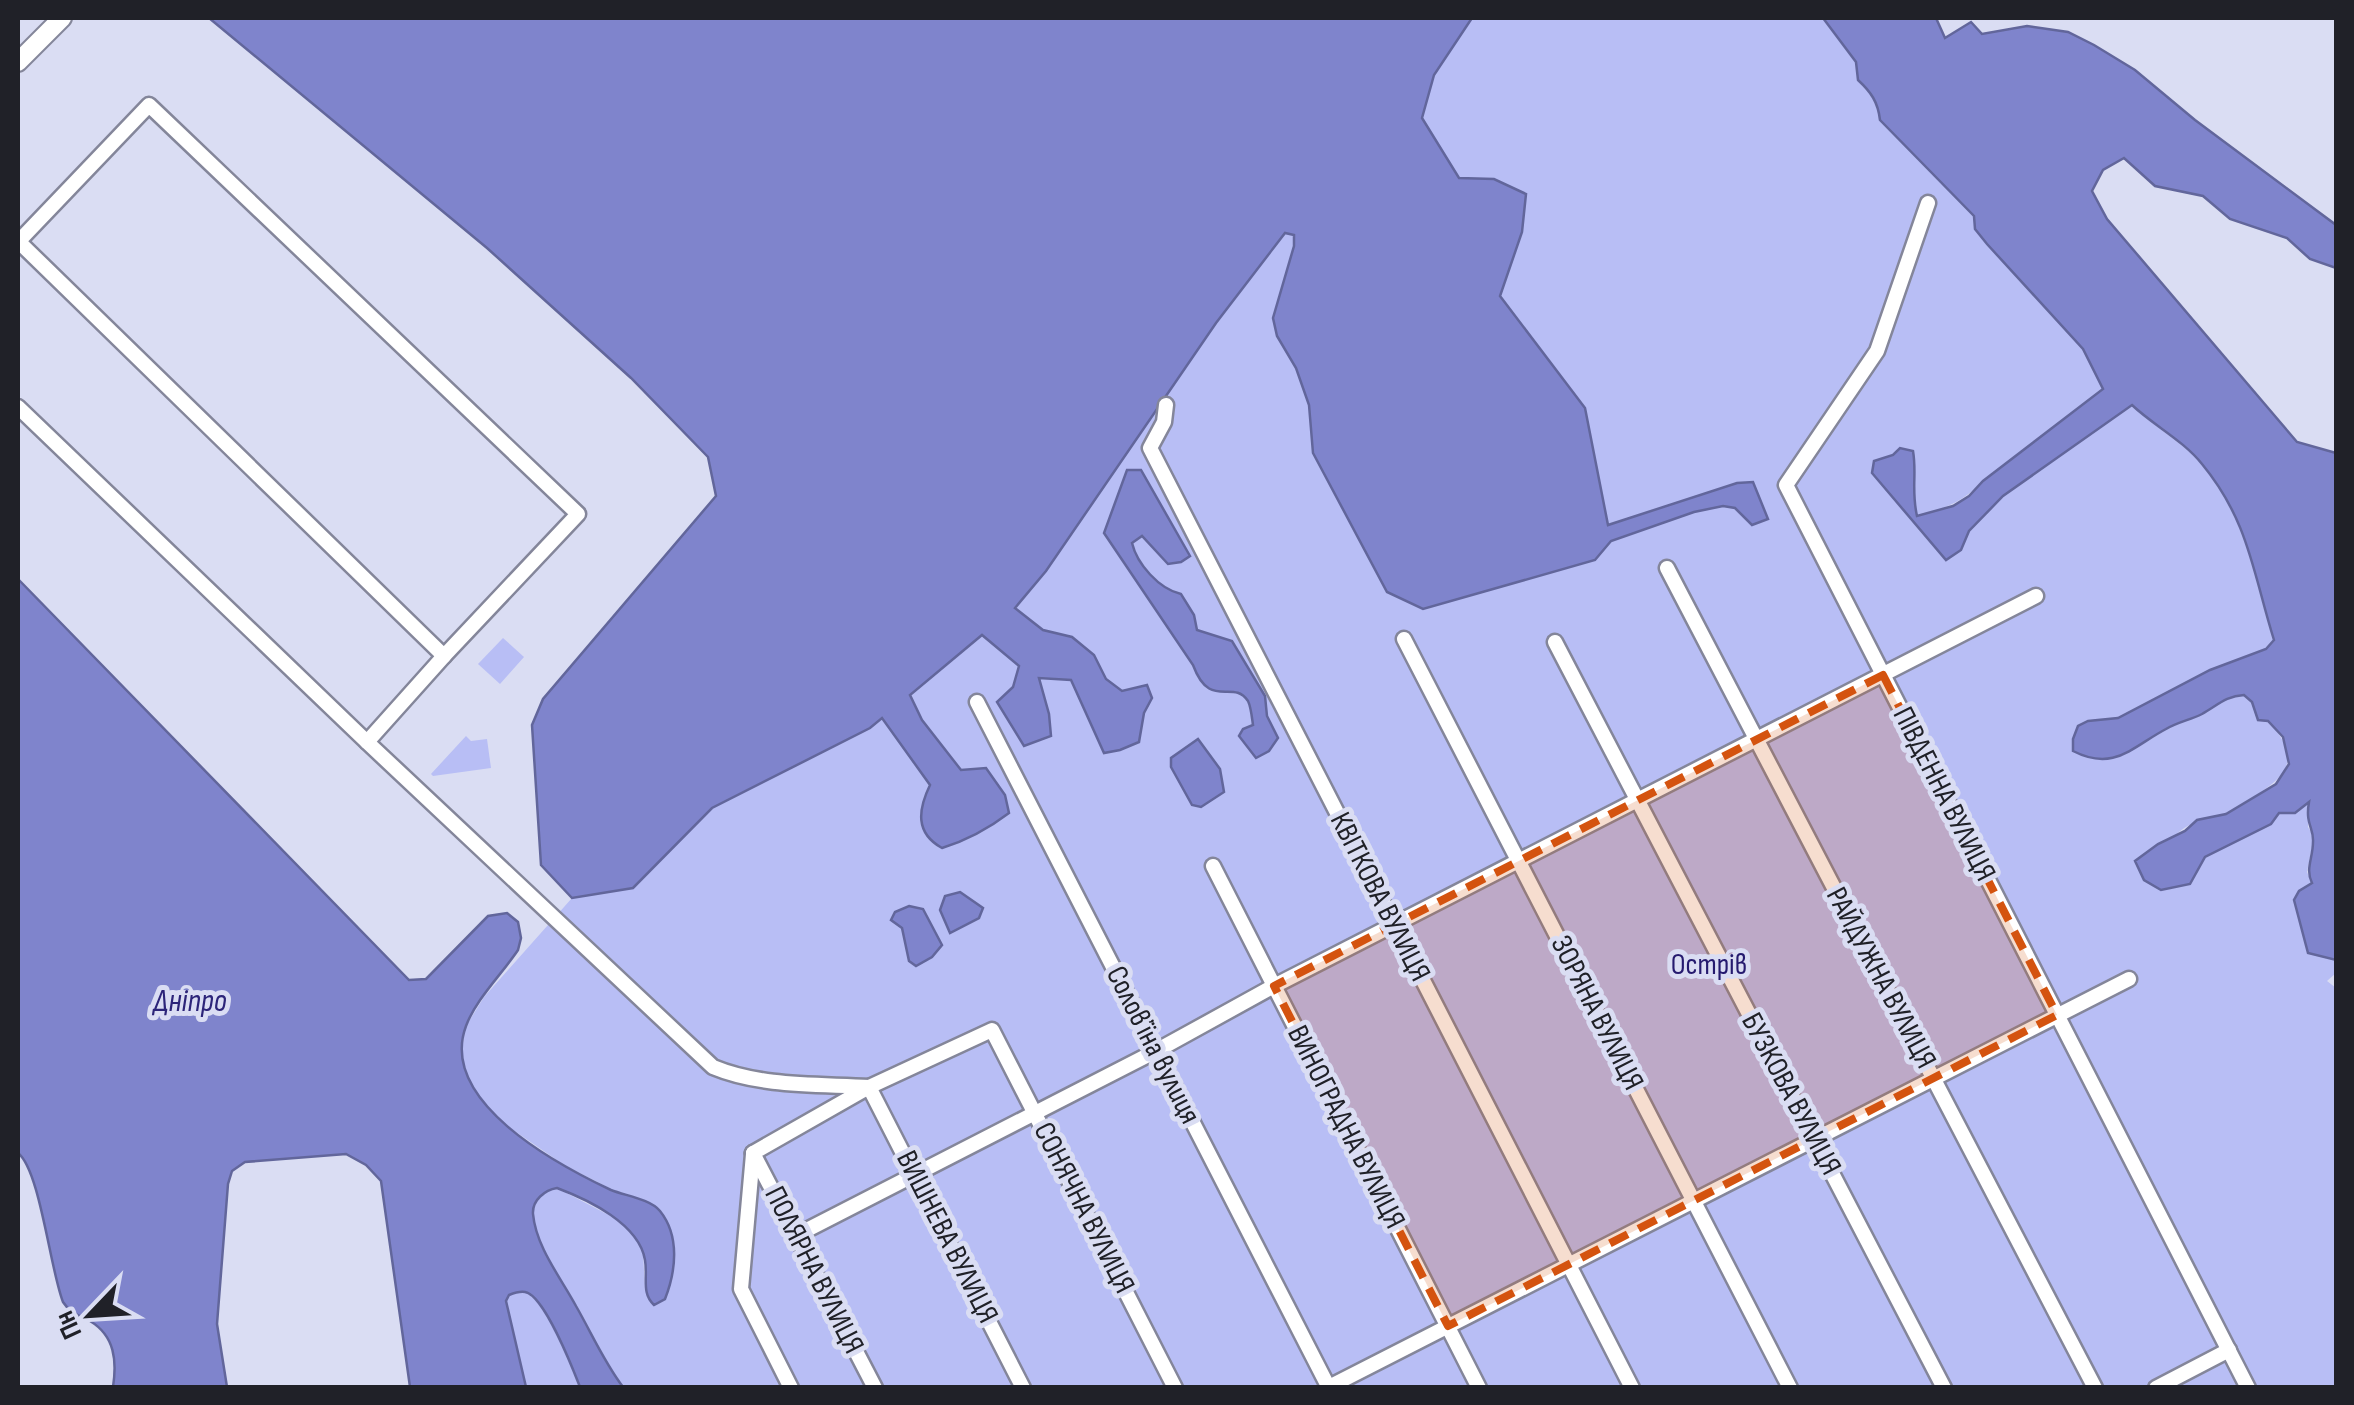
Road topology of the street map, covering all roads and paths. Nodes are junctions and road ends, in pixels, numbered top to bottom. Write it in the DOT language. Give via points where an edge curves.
graph roads {
  1 [pos="62,18"];
  2 [pos="18,62"];
  3 [pos="1928,203"];
  4 [pos="18,242"];
  5 [pos="1166,405"];
  6 [pos="18,408"];
  7 [pos="1667,568"];
  8 [pos="2036,596"];
  9 [pos="1404,639"];
  10 [pos="1555,642"];
  11 [pos="444,656"];
  12 [pos="1883,675"];
  13 [pos="978,702"];
  14 [pos="1757,740"];
  15 [pos="367,742"];
  16 [pos="1638,800"];
  17 [pos="1519,861"];
  18 [pos="1214,866"];
  19 [pos="1395,924"];
  20 [pos="2129,979"];
  21 [pos="1274,986"];
  22 [pos="2057,1015"];
  23 [pos="1156,1051"];
  24 [pos="1934,1078"];
  25 [pos="869,1087"];
  26 [pos="1035,1111"];
  27 [pos="1814,1139"];
  28 [pos="753,1153"];
  29 [pos="915,1173"];
  30 [pos="1694,1200"];
  31 [pos="797,1235"];
  32 [pos="1569,1264"];
  33 [pos="1448,1326"];
  34 [pos="2229,1350"];
  35 [pos="1328,1387"];
  36 [pos="791,1388"];
  37 [pos="875,1388"];
  38 [pos="1023,1388"];
  39 [pos="1175,1388"];
  40 [pos="1479,1388"];
  41 [pos="1632,1388"];
  42 [pos="1790,1388"];
  43 [pos="1944,1388"];
  44 [pos="2095,1388"];
  45 [pos="2156,1388"];
  46 [pos="2248,1388"];
  1 -- 2 [label="street"];
  3 -- 12 [label="street, ПІВДЕННА ВУЛИЦЯ" via="1877,351 1786,485"];
  4 -- 11 [label="street"];
  4 -- 11 [label="street" via="148,105 578,514"];
  5 -- 19 [label="street, КВІТКОВА ВУЛИЦЯ" via="1150,448"];
  6 -- 15 [label="street"];
  7 -- 14 [label="street, РАЙДУЖНА ВУЛИЦЯ"];
  8 -- 12 [label="street"];
  9 -- 17 [label="street, ЗОРЯНА ВУЛИЦЯ"];
  10 -- 16 [label="street, БУЗКОВА ВУЛИЦЯ"];
  11 -- 15 [label="street"];
  12 -- 14 [label="street"];
  12 -- 22 [label="street, ПІВДЕННА ВУЛИЦЯ"];
  13 -- 23 [label="street, Соловʼїна вулиця"];
  14 -- 16 [label="street"];
  14 -- 24 [label="street, РАЙДУЖНА ВУЛИЦЯ"];
  15 -- 25 [label="street" via="713,1067 767,1080"];
  16 -- 17 [label="street"];
  16 -- 27 [label="street, БУЗКОВА ВУЛИЦЯ"];
  17 -- 19 [label="street"];
  17 -- 30 [label="street, ЗОРЯНА ВУЛИЦЯ"];
  18 -- 21 [label="street, ВИНОГРАДНА ВУЛИЦЯ"];
  19 -- 21 [label="street"];
  19 -- 32 [label="street, КВІТКОВА ВУЛИЦЯ"];
  20 -- 22 [label="street"];
  21 -- 23 [label="street"];
  21 -- 33 [label="street, ВИНОГРАДНА ВУЛИЦЯ"];
  22 -- 24 [label="street"];
  22 -- 34 [label="street, ПІВДЕННА ВУЛИЦЯ"];
  23 -- 26 [label="street"];
  23 -- 35 [label="street, Соловʼїна вулиця"];
  24 -- 27 [label="street"];
  24 -- 44 [label="street, РАЙДУЖНА ВУЛИЦЯ"];
  25 -- 26 [label="street, СОНЯЧНА ВУЛИЦЯ" via="992,1030"];
  25 -- 28 [label="street"];
  25 -- 29 [label="street, ВИШНЕВА ВУЛИЦЯ"];
  26 -- 29 [label="street"];
  26 -- 39 [label="street, СОНЯЧНА ВУЛИЦЯ"];
  27 -- 30 [label="street"];
  27 -- 43 [label="street, БУЗКОВА ВУЛИЦЯ"];
  28 -- 31 [label="street, ПОЛЯРНА ВУЛИЦЯ"];
  28 -- 36 [label="street" via="740,1280"];
  29 -- 31 [label="street"];
  29 -- 38 [label="street, ВИШНЕВА ВУЛИЦЯ"];
  30 -- 32 [label="street"];
  30 -- 42 [label="street, ЗОРЯНА ВУЛИЦЯ"];
  31 -- 37 [label="street, ПОЛЯРНА ВУЛИЦЯ"];
  32 -- 33 [label="street"];
  32 -- 41 [label="street, КВІТКОВА ВУЛИЦЯ"];
  33 -- 35 [label="street"];
  33 -- 40 [label="street, ВИНОГРАДНА ВУЛИЦЯ"];
  34 -- 45 [label="street"];
  34 -- 46 [label="street, ПІВДЕННА ВУЛИЦЯ"];
}
